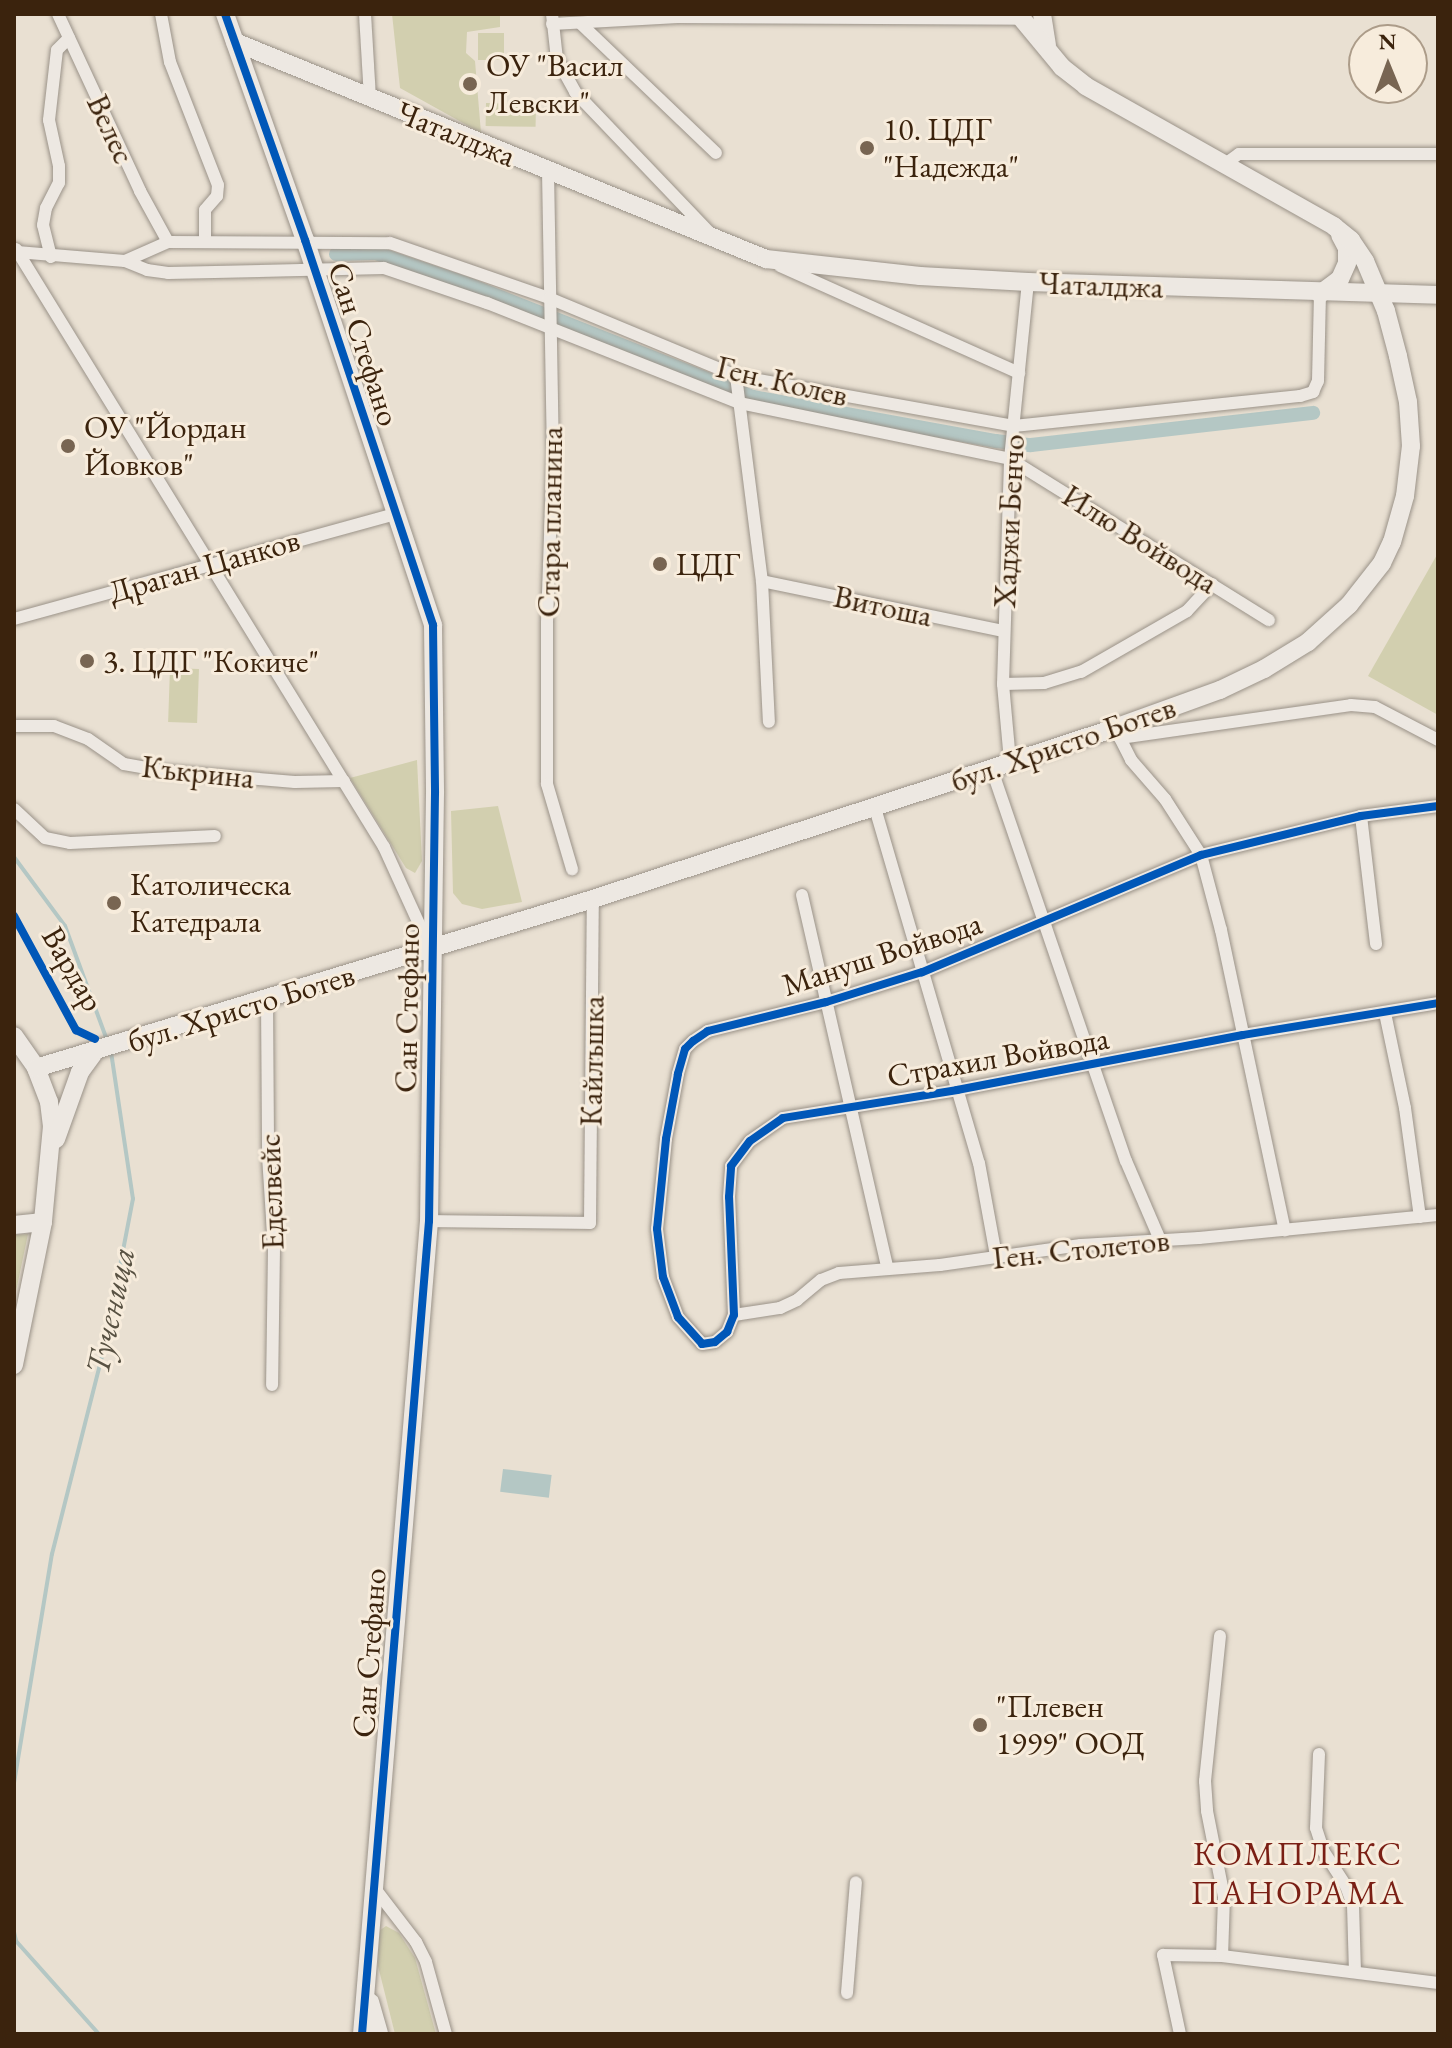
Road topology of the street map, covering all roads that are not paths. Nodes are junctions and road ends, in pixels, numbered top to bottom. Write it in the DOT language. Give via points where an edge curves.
graph roads {
  1 [pos="58,14"];
  2 [pos="161,14"];
  3 [pos="225,14"];
  4 [pos="365,14"];
  5 [pos="772,15"];
  6 [pos="678,16"];
  7 [pos="1043,16"];
  8 [pos="1019,17"];
  9 [pos="552,19"];
  10 [pos="580,23"];
  11 [pos="69,38"];
  12 [pos="235,42"];
  13 [pos="1047,46"];
  14 [pos="370,99"];
  15 [pos="716,153"];
  16 [pos="1438,154"];
  17 [pos="1225,164"];
  18 [pos="548,171"];
  19 [pos="1334,226"];
  20 [pos="715,239"];
  21 [pos="305,240"];
  22 [pos="168,242"];
  23 [pos="205,242"];
  24 [pos="16,249"];
  25 [pos="51,257"];
  26 [pos="766,259"];
  27 [pos="125,261"];
  28 [pos="313,268"];
  29 [pos="1028,282"];
  30 [pos="1320,294"];
  31 [pos="1379,294"];
  32 [pos="1438,295"];
  33 [pos="549,302"];
  34 [pos="550,327"];
  35 [pos="1019,373"];
  36 [pos="737,379"];
  37 [pos="740,400"];
  38 [pos="1012,442"];
  39 [pos="394,514"];
  40 [pos="211,564"];
  41 [pos="762,581"];
  42 [pos="1212,584"];
  43 [pos="14,619"];
  44 [pos="1269,620"];
  45 [pos="1004,631"];
  46 [pos="1003,684"];
  47 [pos="769,722"];
  48 [pos="14,726"];
  49 [pos="1116,733"];
  50 [pos="1438,740"];
  51 [pos="1010,761"];
  52 [pos="991,767"];
  53 [pos="344,781"];
  54 [pos="1438,806"];
  55 [pos="875,808"];
  56 [pos="14,809"];
  57 [pos="1361,816"];
  58 [pos="215,836"];
  59 [pos="1201,855"];
  60 [pos="572,869"];
  61 [pos="802,895"];
  62 [pos="593,899"];
  63 [pos="1046,921"];
  64 [pos="1376,944"];
  65 [pos="431,949"];
  66 [pos="922,972"];
  67 [pos="267,999"];
  68 [pos="826,1002"];
  69 [pos="1438,1003"];
  70 [pos="1385,1013"];
  71 [pos="1243,1035"];
  72 [pos="14,1036"];
  73 [pos="97,1053"];
  74 [pos="1093,1065"];
  75 [pos="36,1068"];
  76 [pos="957,1090"];
  77 [pos="850,1108"];
  78 [pos="51,1155"];
  79 [pos="1438,1215"];
  80 [pos="1420,1217"];
  81 [pos="429,1221"];
  82 [pos="43,1222"];
  83 [pos="14,1225"];
  84 [pos="1285,1230"];
  85 [pos="1160,1240"];
  86 [pos="996,1256"];
  87 [pos="887,1267"];
  88 [pos="734,1315"];
  89 [pos="14,1365"];
  90 [pos="272,1385"];
  91 [pos="1220,1636"];
  92 [pos="1319,1754"];
  93 [pos="856,1882"];
  94 [pos="376,1890"];
  95 [pos="1222,1956"];
  96 [pos="1355,1971"];
  97 [pos="1438,1983"];
  98 [pos="367,1992"];
  99 [pos="847,1993"];
  100 [pos="362,2034"];
  101 [pos="379,2034"];
  102 [pos="446,2034"];
  103 [pos="1180,2034"];
  1 -- 11 [label="street, Велес"];
  2 -- 23 [label="street" via="170,62 218,185 217,196 205,210"];
  3 -- 12 [label="street, Сан Стефано"];
  4 -- 14 [label="street"];
  5 -- 6 [label="street"];
  5 -- 8 [label="street"];
  6 -- 10 [label="street"];
  7 -- 8 [label="street"];
  7 -- 13 [label="street"];
  8 -- 13 [label="street, бул. Христо Ботев"];
  9 -- 10 [label="street"];
  9 -- 20 [label="street" via="557,59 575,92"];
  10 -- 15 [label="street"];
  11 -- 22 [label="street, Велес"];
  11 -- 25 [label="street" via="57,50 49,120 59,166 59,183 43,225"];
  12 -- 14 [label="street, Чаталджа"];
  12 -- 21 [label="street, Сан Стефано"];
  13 -- 17 [label="street, бул. Христо Ботев" via="1086,86"];
  14 -- 18 [label="street, Чаталджа"];
  16 -- 17 [label="street" via="1239,154"];
  17 -- 19 [label="street, бул. Христо Ботев"];
  18 -- 20 [label="street, Чаталджа"];
  18 -- 33 [label="street, Стара планина"];
  19 -- 30 [label="street" via="1345,242 1347,263 1340,279"];
  19 -- 31 [label="street, бул. Христо Ботев" via="1357,247"];
  20 -- 26 [label="street, Чаталджа"];
  21 -- 23 [label="street, Ген. Колев"];
  21 -- 28 [label="street, Сан Стефано"];
  21 -- 33 [label="street, Ген. Колев" via="390,243"];
  22 -- 23 [label="street, Ген. Колев"];
  22 -- 27 [label="street, Ген. Колев"];
  24 -- 25 [label="street, Ген. Колев"];
  24 -- 40 [label="street"];
  25 -- 27 [label="street, Ген. Колев"];
  26 -- 29 [label="street, Чаталджа"];
  26 -- 35 [label="street, Чаталджа"];
  27 -- 28 [label="street, Ген. Колев" via="168,273"];
  28 -- 34 [label="street, Ген. Колев" via="384,268"];
  28 -- 39 [label="street, Сан Стефано"];
  29 -- 30 [label="street, Чаталджа"];
  29 -- 35 [label="street, Хаджи Бенчо"];
  30 -- 31 [label="street, Чаталджа"];
  30 -- 38 [label="street, Ген. Колев" via="1318,381 1313,392"];
  31 -- 32 [label="street, Чаталджа"];
  31 -- 49 [label="street, бул. Христо Ботев" via="1405,384 1411,446 1402,506 1382,563 1332,621 1282,659"];
  33 -- 34 [label="street, Стара планина"];
  33 -- 36 [label="street, Ген. Колев"];
  34 -- 37 [label="street, Ген. Колев"];
  34 -- 60 [label="street, Стара планина" via="547,784"];
  35 -- 38 [label="street, Хаджи Бенчо"];
  36 -- 37 [label="street"];
  36 -- 38 [label="street, Ген. Колев"];
  37 -- 38 [label="street, Ген. Колев"];
  37 -- 41 [label="street"];
  38 -- 42 [label="street, Илю Войвода"];
  38 -- 45 [label="street, Хаджи Бенчо"];
  39 -- 40 [label="street, Драган Цанков"];
  39 -- 65 [label="street, Сан Стефано" via="433,625"];
  40 -- 43 [label="street, Драган Цанков"];
  40 -- 53 [label="street"];
  41 -- 45 [label="street, Витоша"];
  41 -- 47 [label="street"];
  42 -- 44 [label="street, Илю Войвода"];
  42 -- 46 [label="street" via="1187,611 1081,672 1044,683"];
  45 -- 46 [label="street, Хаджи Бенчо"];
  46 -- 51 [label="street, Хаджи Бенчо"];
  48 -- 53 [label="street, Къкрина" via="54,726 88,739 124,764 164,771"];
  49 -- 50 [label="street" via="1351,705 1375,707"];
  49 -- 51 [label="street, бул. Христо Ботев"];
  49 -- 59 [label="street"];
  51 -- 52 [label="street, бул. Христо Ботев"];
  52 -- 55 [label="street, бул. Христо Ботев"];
  52 -- 63 [label="street"];
  53 -- 65 [label="street" via="384,847"];
  54 -- 57 [label="street, Мануш Войвода"];
  55 -- 62 [label="street, бул. Христо Ботев"];
  55 -- 66 [label="street"];
  56 -- 58 [label="street" via="45,838 70,843"];
  57 -- 59 [label="street, Мануш Войвода"];
  57 -- 64 [label="street"];
  59 -- 63 [label="street, Мануш Войвода"];
  59 -- 71 [label="street"];
  61 -- 68 [label="street"];
  62 -- 65 [label="street, бул. Христо Ботев"];
  62 -- 81 [label="street, Кайлъшка" via="590,1223"];
  63 -- 66 [label="street, Мануш Войвода"];
  63 -- 74 [label="street"];
  65 -- 67 [label="street, бул. Христо Ботев"];
  65 -- 81 [label="street, Сан Стефано"];
  66 -- 68 [label="street, Мануш Войвода"];
  66 -- 76 [label="street"];
  67 -- 73 [label="street, бул. Христо Ботев"];
  67 -- 90 [label="street, Еделвейс"];
  68 -- 77 [label="street"];
  68 -- 88 [label="street, Мануш Войвода" via="708,1031 685,1049 666,1139 658,1214 663,1277 682,1324 702,1344 727,1332"];
  69 -- 70 [label="street, Страхил Войвода"];
  70 -- 71 [label="street, Страхил Войвода"];
  70 -- 80 [label="street"];
  71 -- 74 [label="street, Страхил Войвода"];
  71 -- 84 [label="street"];
  72 -- 75 [label="street"];
  73 -- 75 [label="street, бул. Христо Ботев"];
  73 -- 78 [label="street" via="76,1082"];
  74 -- 76 [label="street, Страхил Войвода"];
  74 -- 85 [label="street"];
  75 -- 78 [label="street" via="49,1102"];
  76 -- 77 [label="street, Страхил Войвода"];
  76 -- 86 [label="street" via="979,1163"];
  77 -- 87 [label="street"];
  77 -- 88 [label="street, Страхил Войвода" via="783,1118 750,1141 731,1166"];
  78 -- 82 [label="street"];
  79 -- 80 [label="street, Ген. Столетов"];
  80 -- 84 [label="street, Ген. Столетов"];
  81 -- 94 [label="street, Сан Стефано"];
  82 -- 83 [label="street"];
  82 -- 89 [label="street"];
  84 -- 85 [label="street, Ген. Столетов"];
  85 -- 86 [label="street, Ген. Столетов"];
  86 -- 87 [label="street, Ген. Столетов"];
  87 -- 88 [label="street, Ген. Столетов" via="839,1273 780,1308"];
  91 -- 95 [label="street" via="1205,1781 1224,1897"];
  92 -- 96 [label="street" via="1316,1828 1353,1905"];
  93 -- 99 [label="street"];
  94 -- 98 [label="street, Сан Стефано"];
  94 -- 102 [label="street" via="426,1962"];
  95 -- 96 [label="street"];
  95 -- 103 [label="street" via="1163,1955"];
  96 -- 97 [label="street"];
  98 -- 100 [label="street, Сан Стефано"];
  98 -- 101 [label="street, Сан Стефано"];
}
